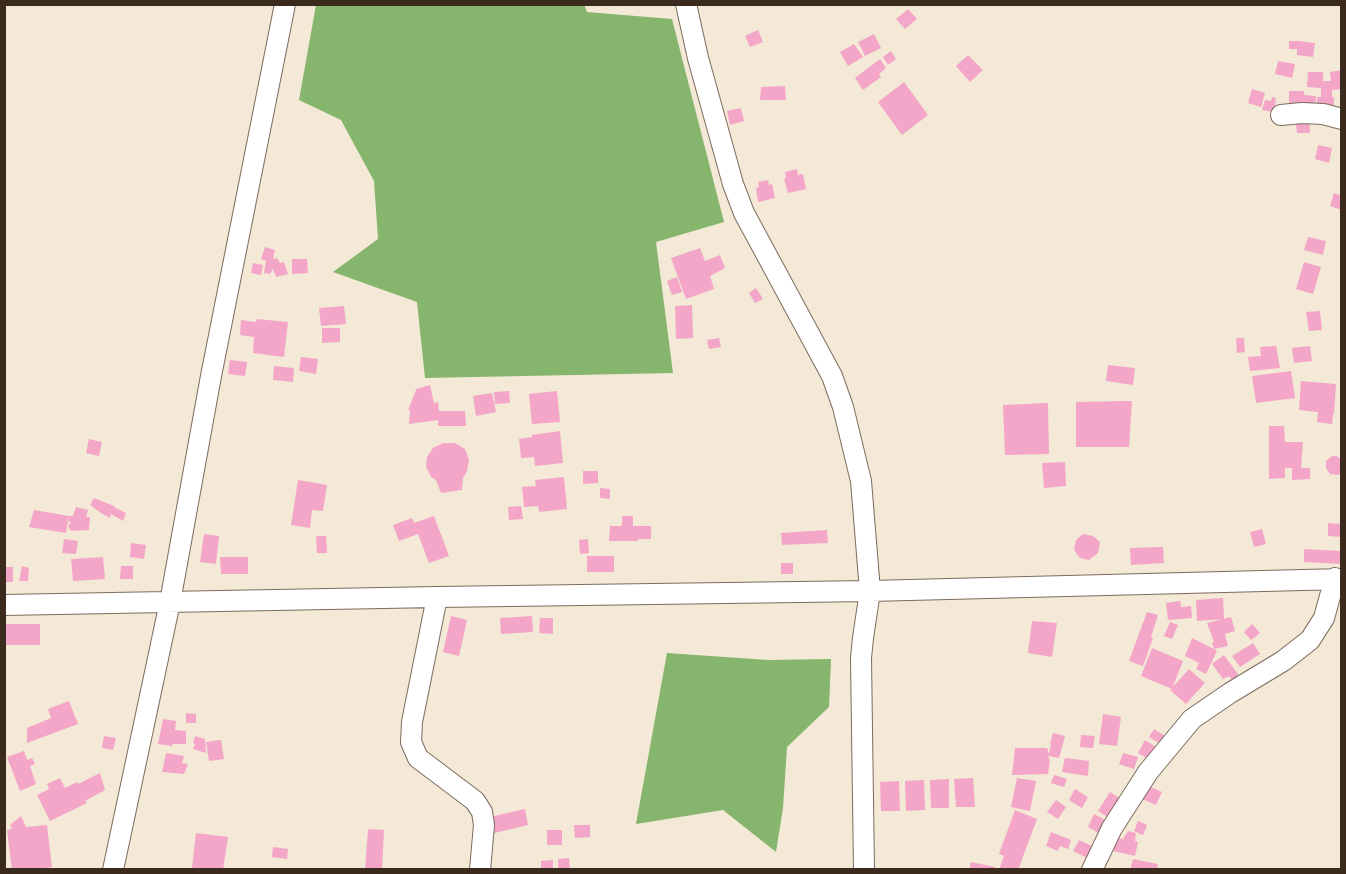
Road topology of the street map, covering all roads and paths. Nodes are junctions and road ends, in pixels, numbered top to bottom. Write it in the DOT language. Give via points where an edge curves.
graph roads {
  1 [pos="285,4"];
  2 [pos="686,4"];
  3 [pos="1281,116"];
  4 [pos="1341,119"];
  5 [pos="1338,578"];
  6 [pos="870,591"];
  7 [pos="437,597"];
  8 [pos="170,602"];
  9 [pos="4,605"];
  10 [pos="113,870"];
  11 [pos="480,870"];
  12 [pos="864,870"];
  13 [pos="1092,870"];
  1 -- 8 [label="street"];
  2 -- 6 [label="street" via="736,194 832,376 843,408 861,481"];
  3 -- 4 [label="street" via="1323,114"];
  5 -- 6 [label="street"];
  5 -- 13 [label="street" via="1324,618 1310,640 1192,719 1148,772 1112,828"];
  6 -- 7 [label="street"];
  6 -- 12 [label="street" via="861,658"];
  7 -- 8 [label="street"];
  7 -- 11 [label="street" via="411,742 418,758 476,801 482,812"];
  8 -- 9 [label="street"];
  8 -- 10 [label="street"];
}
